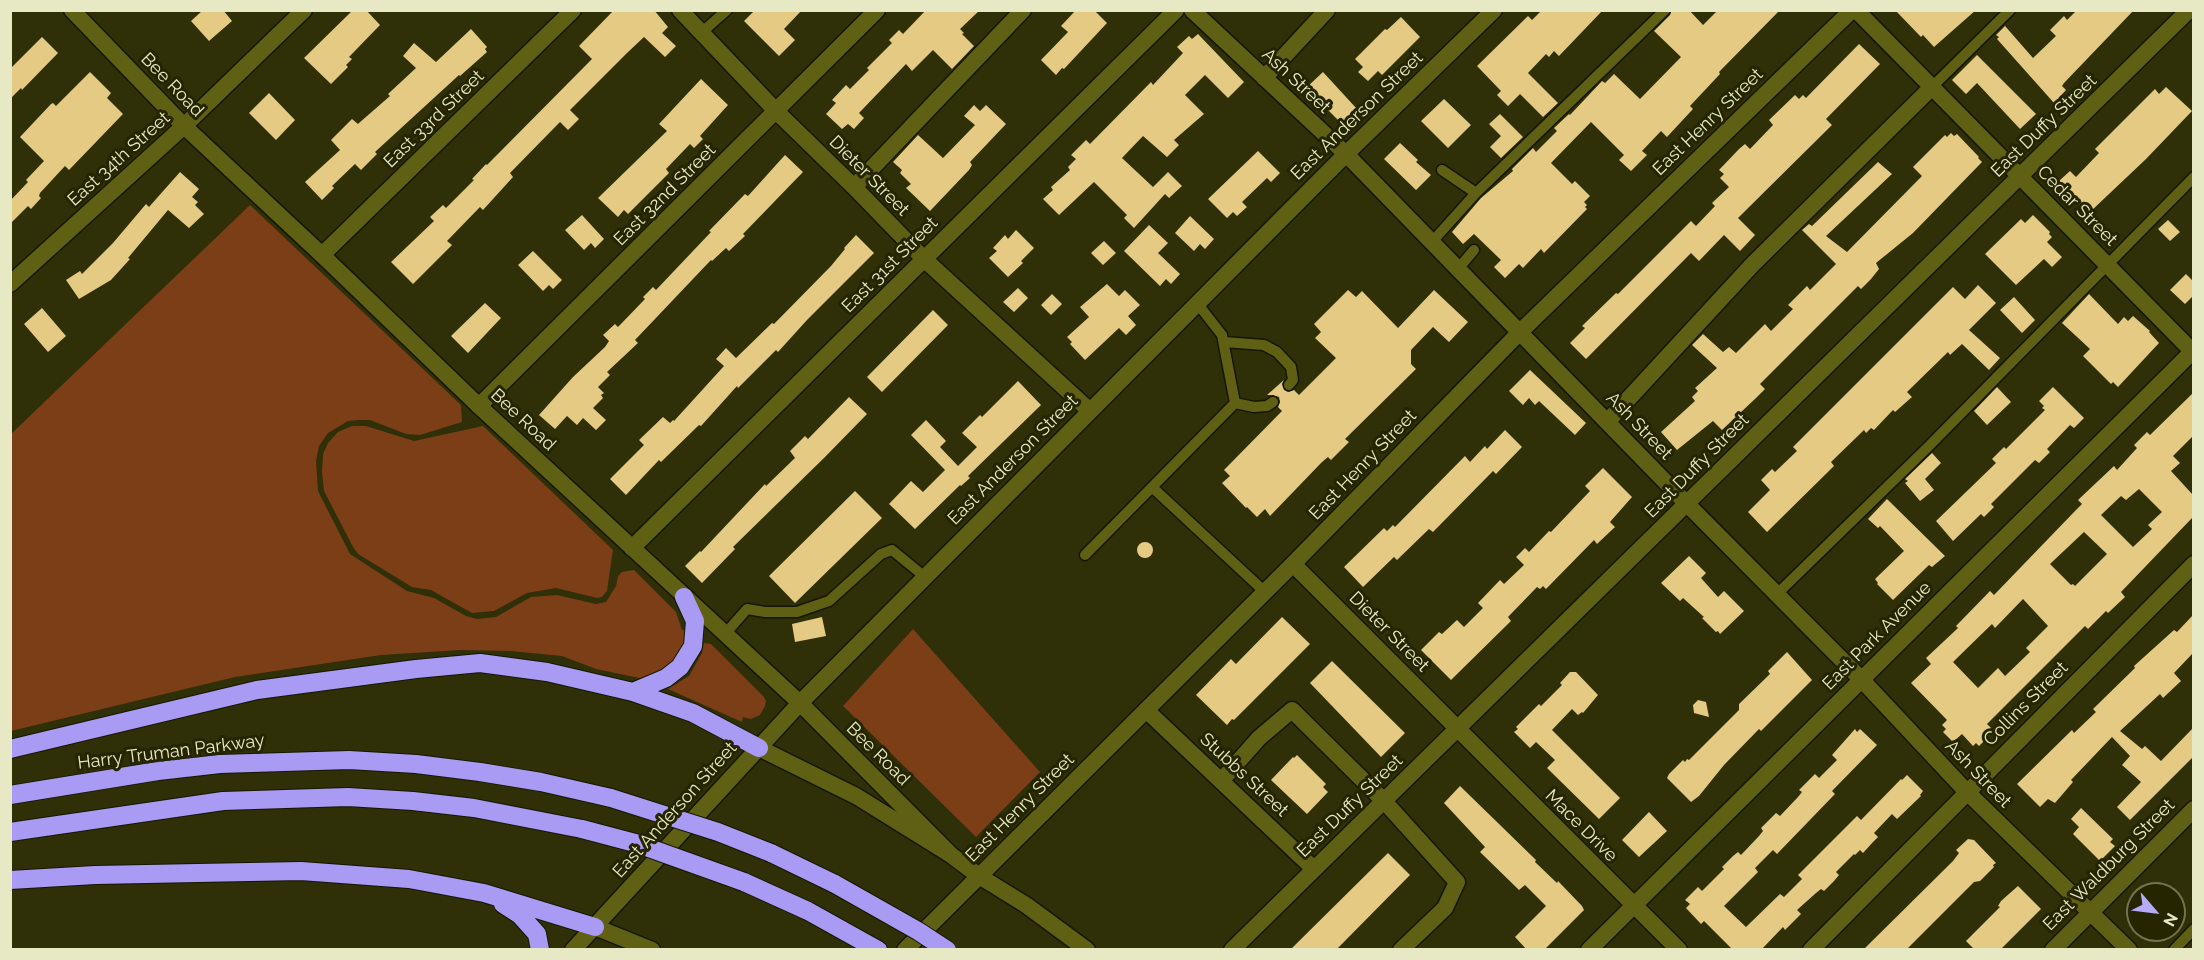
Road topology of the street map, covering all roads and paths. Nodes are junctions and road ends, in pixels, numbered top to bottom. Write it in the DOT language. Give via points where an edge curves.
graph roads {
  1 [pos="72,10"];
  2 [pos="304,10"];
  3 [pos="573,10"];
  4 [pos="680,10"];
  5 [pos="727,10"];
  6 [pos="877,10"];
  7 [pos="1023,10"];
  8 [pos="1176,10"];
  9 [pos="1192,10"];
  10 [pos="1327,10"];
  11 [pos="1494,10"];
  12 [pos="1665,10"];
  13 [pos="1854,10"];
  14 [pos="2010,10"];
  15 [pos="2189,10"];
  16 [pos="701,33"];
  17 [pos="1264,78"];
  18 [pos="1932,87"];
  19 [pos="777,112"];
  20 [pos="184,126"];
  21 [pos="1346,154"];
  22 [pos="1442,170"];
  23 [pos="2020,176"];
  24 [pos="2193,177"];
  25 [pos="855,187"];
  26 [pos="1476,193"];
  27 [pos="1431,243"];
  28 [pos="1474,250"];
  29 [pos="322,255"];
  30 [pos="924,259"];
  31 [pos="2107,264"];
  32 [pos="1458,269"];
  33 [pos="10,284"];
  34 [pos="1197,303"];
  35 [pos="1520,332"];
  36 [pos="1224,342"];
  37 [pos="2193,351"];
  38 [pos="1289,385"];
  39 [pos="1273,402"];
  40 [pos="1235,403"];
  41 [pos="479,406"];
  42 [pos="1090,411"];
  43 [pos="1608,422"];
  44 [pos="1154,488"];
  45 [pos="1687,504"];
  46 [pos="632,548"];
  47 [pos="1085,555"];
  48 [pos="1293,564"];
  49 [pos="2193,564"];
  50 [pos="925,577"];
  51 [pos="1265,592"];
  52 [pos="1777,594"];
  53 [pos="684,597"];
  54 [pos="725,634"];
  55 [pos="1861,679"];
  56 [pos="633,692"];
  57 [pos="800,703"];
  58 [pos="1146,710"];
  59 [pos="1458,728"];
  60 [pos="759,748"];
  61 [pos="10,749"];
  62 [pos="1221,781"];
  63 [pos="1966,791"];
  64 [pos="10,795"];
  65 [pos="1384,801"];
  66 [pos="2193,809"];
  67 [pos="10,832"];
  68 [pos="951,855"];
  69 [pos="1314,868"];
  70 [pos="979,876"];
  71 [pos="10,880"];
  72 [pos="484,893"];
  73 [pos="1633,905"];
  74 [pos="2090,913"];
  75 [pos="595,927"];
  76 [pos="2193,929"];
  77 [pos="1240,947"];
  78 [pos="540,950"];
  79 [pos="573,950"];
  80 [pos="652,950"];
  81 [pos="878,950"];
  82 [pos="905,950"];
  83 [pos="947,950"];
  84 [pos="1088,950"];
  85 [pos="1401,950"];
  86 [pos="1589,950"];
  87 [pos="1679,950"];
  88 [pos="1810,950"];
  89 [pos="2053,950"];
  90 [pos="2129,950"];
  91 [pos="2174,950"];
  1 -- 20 [label="street, Bee Road"];
  2 -- 20 [label="street, East 34th Street"];
  3 -- 29 [label="street, East 33rd Street"];
  4 -- 16 [label="street, Dieter Street"];
  5 -- 16 [label="lane"];
  6 -- 19 [label="street, East 32nd Street"];
  7 -- 25 [label="street"];
  8 -- 30 [label="street, East 31st Street"];
  9 -- 17 [label="street, Ash Street"];
  10 -- 17 [label="street"];
  11 -- 21 [label="street, East Anderson Street"];
  12 -- 26 [label="lane"];
  13 -- 18 [label="street, Cedar Street"];
  13 -- 35 [label="street, East Henry Street"];
  14 -- 18 [label="lane"];
  15 -- 23 [label="street, East Duffy Street"];
  16 -- 19 [label="street, Dieter Street"];
  17 -- 21 [label="street, Ash Street"];
  18 -- 23 [label="street, Cedar Street"];
  18 -- 43 [label="street" via="1752,265"];
  19 -- 25 [label="street, Dieter Street"];
  19 -- 41 [label="street, East 32nd Street"];
  20 -- 29 [label="street, Bee Road"];
  20 -- 33 [label="street, East 34th Street"];
  21 -- 27 [label="street, Ash Street"];
  21 -- 34 [label="street, East Anderson Street"];
  22 -- 26 [label="lane"];
  23 -- 31 [label="street, Cedar Street"];
  23 -- 45 [label="street, East Duffy Street"];
  24 -- 31 [label="lane"];
  25 -- 30 [label="street, Dieter Street"];
  26 -- 27 [label="lane"];
  27 -- 32 [label="street, Ash Street"];
  28 -- 32 [label="lane"];
  29 -- 41 [label="street, Bee Road"];
  30 -- 42 [label="street, Dieter Street"];
  30 -- 46 [label="street, East 31st Street"];
  31 -- 37 [label="street, Cedar Street"];
  31 -- 52 [label="lane"];
  32 -- 35 [label="street, Ash Street"];
  34 -- 36 [label="lane"];
  34 -- 42 [label="street, East Anderson Street"];
  35 -- 43 [label="street, Ash Street"];
  35 -- 48 [label="street, East Henry Street"];
  36 -- 38 [label="lane" via="1264,345 1277,352 1291,367 1293,380"];
  36 -- 40 [label="lane"];
  37 -- 55 [label="street, East Park Avenue"];
  39 -- 40 [label="lane" via="1267,406"];
  40 -- 44 [label="lane"];
  41 -- 46 [label="street, Bee Road"];
  42 -- 50 [label="street, East Anderson Street"];
  43 -- 45 [label="street, Ash Street"];
  44 -- 47 [label="lane"];
  44 -- 51 [label="lane"];
  45 -- 52 [label="street, Ash Street"];
  45 -- 59 [label="street, East Duffy Street"];
  46 -- 53 [label="street, Bee Road"];
  48 -- 51 [label="street, East Henry Street"];
  48 -- 59 [label="street, Dieter Street"];
  49 -- 63 [label="street, Collins Street"];
  50 -- 54 [label="lane" via="892,550 881,554 829,602 797,612 747,609"];
  50 -- 57 [label="street, East Anderson Street"];
  51 -- 58 [label="street, East Henry Street"];
  52 -- 55 [label="street, Ash Street"];
  53 -- 54 [label="street, Bee Road"];
  53 -- 56 [label="highway" via="696,621 693,646 680,667 666,678"];
  54 -- 57 [label="street, Bee Road"];
  55 -- 63 [label="street, Ash Street"];
  55 -- 73 [label="street, East Park Avenue"];
  56 -- 60 [label="highway" via="693,713"];
  56 -- 61 [label="highway" via="547,672 480,663 257,690"];
  57 -- 60 [label="street, East Anderson Street"];
  57 -- 68 [label="street, Bee Road"];
  58 -- 62 [label="street, Stubbs Street"];
  58 -- 70 [label="street, East Henry Street"];
  59 -- 65 [label="street, East Duffy Street"];
  59 -- 73 [label="street, Mace Drive"];
  60 -- 68 [label="street" via="856,796"];
  60 -- 75 [label="street, East Anderson Street"];
  62 -- 65 [label="street" via="1259,738 1292,710"];
  62 -- 69 [label="street, Stubbs Street"];
  63 -- 74 [label="street, Ash Street"];
  63 -- 88 [label="street, Collins Street"];
  64 -- 83 [label="highway, Harry Truman Parkway, bridge" via="220,764 349,760 480,771 611,798 718,831 835,884"];
  65 -- 69 [label="street, East Duffy Street"];
  65 -- 85 [label="street" via="1457,882 1445,908"];
  66 -- 74 [label="street, East Waldburg Street"];
  67 -- 81 [label="highway, bridge" via="223,801 348,797 474,808 582,829 692,862 808,911"];
  68 -- 70 [label="street"];
  69 -- 77 [label="street, East Duffy Street"];
  70 -- 82 [label="street, East Henry Street"];
  70 -- 84 [label="street"];
  71 -- 72 [label="highway" via="301,871 409,879"];
  72 -- 75 [label="highway"];
  72 -- 78 [label="highway" via="520,915 537,934"];
  73 -- 86 [label="street, East Park Avenue"];
  73 -- 87 [label="street, Mace Drive"];
  74 -- 89 [label="street, East Waldburg Street"];
  74 -- 90 [label="street, Ash Street"];
  75 -- 79 [label="street, East Anderson Street"];
  75 -- 80 [label="street"];
  76 -- 91 [label="lane"];
}
